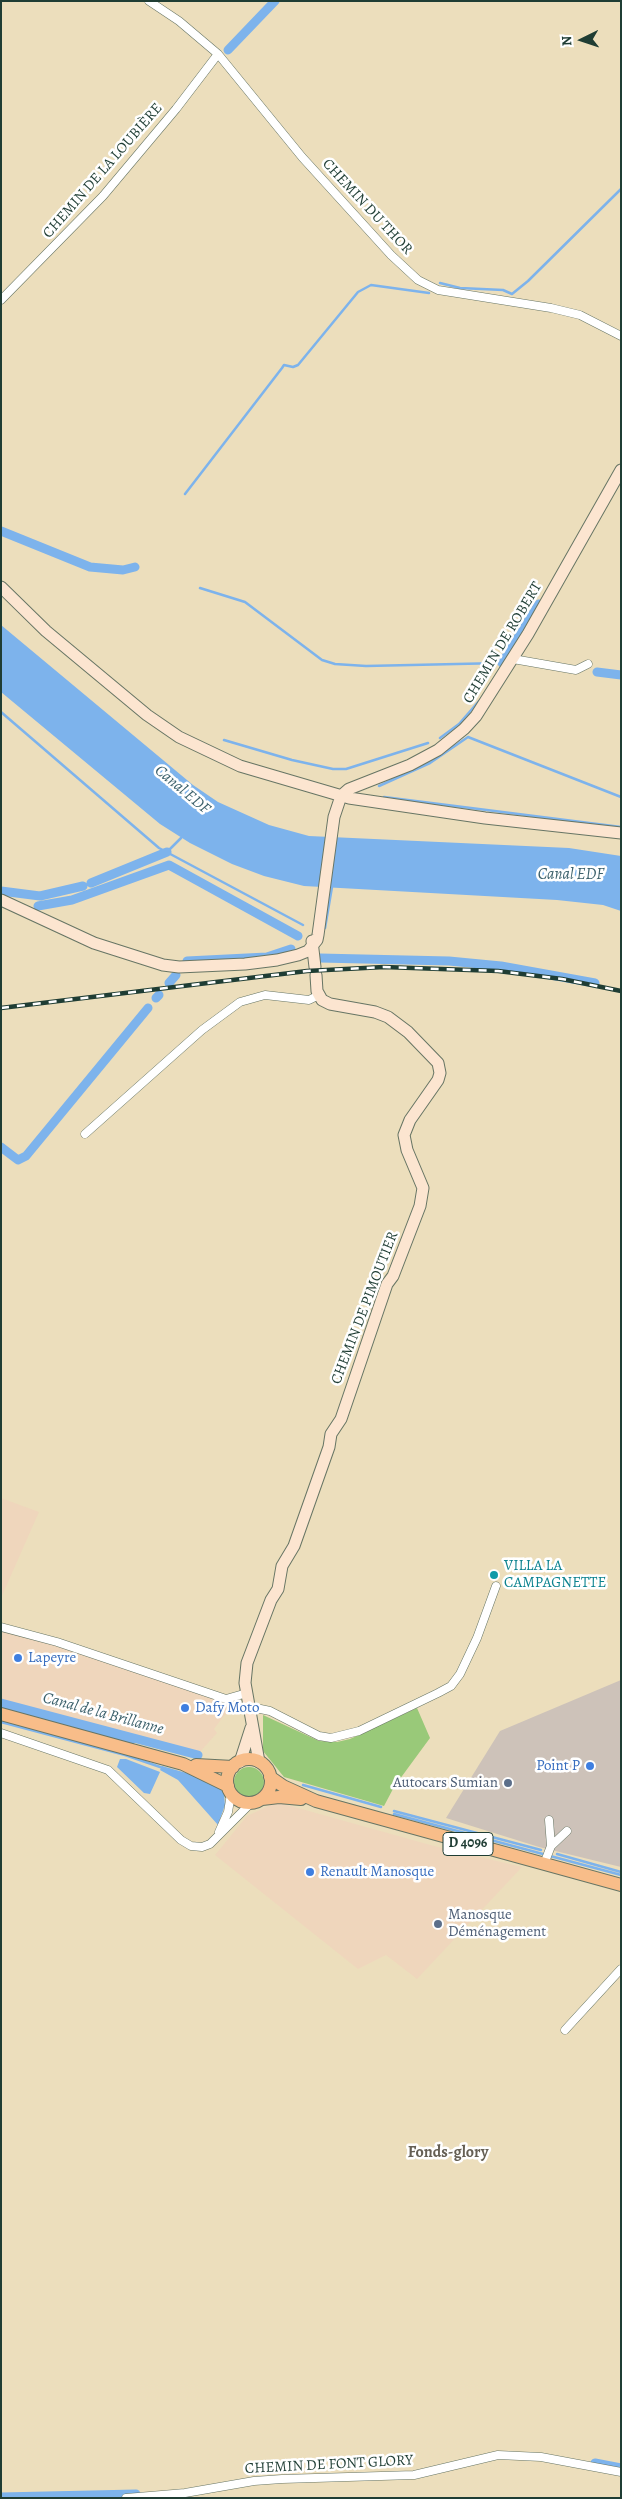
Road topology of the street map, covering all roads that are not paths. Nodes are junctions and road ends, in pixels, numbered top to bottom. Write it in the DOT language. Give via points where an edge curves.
graph roads {
  1 [pos="149,1"];
  2 [pos="218,54"];
  3 [pos="1,300"];
  4 [pos="621,336"];
  5 [pos="621,470"];
  6 [pos="1,587"];
  7 [pos="513,659"];
  8 [pos="588,664"];
  9 [pos="368,781"];
  10 [pos="341,796"];
  11 [pos="378,803"];
  12 [pos="621,833"];
  13 [pos="1,900"];
  14 [pos="320,918"];
  15 [pos="308,946"];
  16 [pos="318,995"];
  17 [pos="85,1134"];
  18 [pos="496,1586"];
  19 [pos="1,1627"];
  20 [pos="248,1693"];
  21 [pos="251,1706"];
  22 [pos="1,1714"];
  23 [pos="252,1721"];
  24 [pos="1,1733"];
  25 [pos="259,1762"];
  26 [pos="183,1764"];
  27 [pos="236,1764"];
  28 [pos="270,1777"];
  29 [pos="230,1790"];
  30 [pos="257,1801"];
  31 [pos="316,1801"];
  32 [pos="549,1820"];
  33 [pos="567,1831"];
  34 [pos="212,1842"];
  35 [pos="551,1846"];
  36 [pos="544,1864"];
  37 [pos="621,1885"];
  38 [pos="621,1969"];
  39 [pos="565,2030"];
  40 [pos="621,2472"];
  41 [pos="126,2498"];
  1 -- 2 [label="street, CHEMIN DU THOR"];
  2 -- 3 [label="street, CHEMIN DE LA LOUBIÈRE" via="103,196"];
  2 -- 4 [label="street, CHEMIN DU THOR" via="302,157 418,280 438,290 573,313 600,323"];
  5 -- 7 [label="main road, CHEMIN DE ROBERT"];
  6 -- 10 [label="main road" via="102,679 179,737 240,766"];
  7 -- 8 [label="street" via="572,670"];
  7 -- 9 [label="main road, CHEMIN DE ROBERT" via="476,716 451,740 424,758"];
  9 -- 10 [label="main road, CHEMIN DE ROBERT"];
  9 -- 11 [label="main road" via="367,792"];
  10 -- 11 [label="main road"];
  10 -- 14 [label="main road" via="334,817"];
  11 -- 12 [label="main road"];
  13 -- 15 [label="main road" via="94,943 163,965 245,964 298,956"];
  14 -- 15 [label="main road"];
  14 -- 15 [label="main road" via="317,940"];
  15 -- 16 [label="main road"];
  16 -- 17 [label="street" via="306,1000 265,995 240,1002 202,1030"];
  16 -- 20 [label="main road, CHEMIN DE PIMOUTIER" via="330,1004 388,1017 432,1056 440,1073 404,1135 423,1188 420,1206 387,1284 344,1410 331,1434 294,1546 284,1562 278,1589 252,1650 245,1677"];
  18 -- 21 [label="street" via="469,1656 451,1686 359,1731 334,1738 318,1736 270,1711"];
  19 -- 20 [label="street" via="57,1642 226,1699"];
  20 -- 21 [label="main road, CHEMIN DE PIMOUTIER"];
  21 -- 23 [label="main road, CHEMIN DE PIMOUTIER"];
  22 -- 26 [label="main road"];
  23 -- 25 [label="main road, CHEMIN DE PIMOUTIER"];
  23 -- 27 [label="main road, CHEMIN DE PIMOUTIER"];
  24 -- 34 [label="street" via="104,1768 115,1774 184,1843 197,1847"];
  25 -- 27 [label="main road" via="251,1760"];
  25 -- 28 [label="main road"];
  26 -- 27 [label="main road"];
  26 -- 29 [label="main road"];
  27 -- 29 [label="main road" via="229,1774"];
  28 -- 30 [label="main road" via="269,1790"];
  28 -- 31 [label="main road, D 4096"];
  29 -- 30 [label="main road" via="242,1802"];
  29 -- 34 [label="street" via="226,1818"];
  30 -- 31 [label="main road, D 4096" via="279,1797"];
  30 -- 34 [label="street"];
  31 -- 36 [label="main road, D 4096"];
  32 -- 35 [label="street"];
  33 -- 35 [label="street"];
  35 -- 36 [label="street"];
  36 -- 37 [label="main road, D 4096"];
  38 -- 39 [label="street"];
  40 -- 41 [label="street, CHEMIN DE FONT GLORY" via="541,2457 498,2455 414,2475 254,2481 185,2493"];
}
